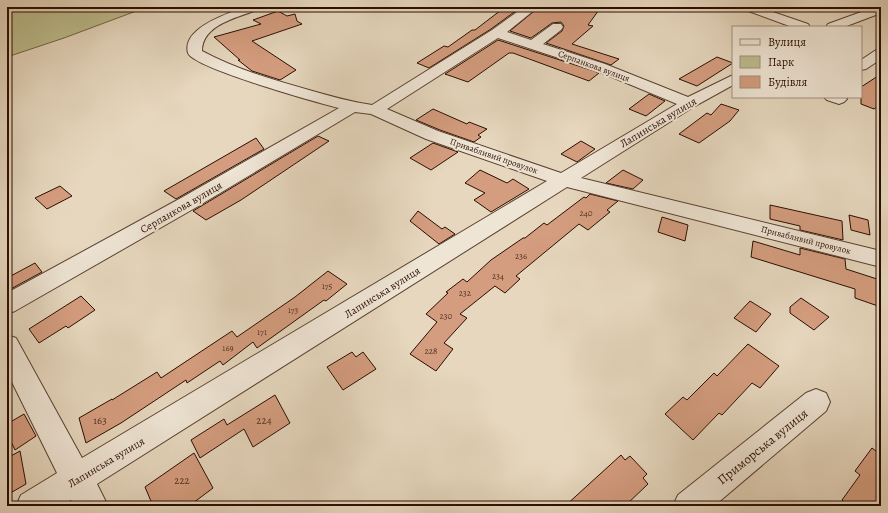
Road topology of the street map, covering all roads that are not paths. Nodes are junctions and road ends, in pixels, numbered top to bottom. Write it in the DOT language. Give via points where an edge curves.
graph roads {
  1 [pos="231,7"];
  2 [pos="256,7"];
  3 [pos="532,7"];
  4 [pos="747,7"];
  5 [pos="881,9"];
  6 [pos="214,23"];
  7 [pos="801,26"];
  8 [pos="835,26"];
  9 [pos="556,27"];
  10 [pos="496,33"];
  11 [pos="533,45"];
  12 [pos="876,52"];
  13 [pos="862,65"];
  14 [pos="732,80"];
  15 [pos="689,103"];
  16 [pos="352,107"];
  17 [pos="375,110"];
  18 [pos="563,180"];
  19 [pos="881,259"];
  20 [pos="7,304"];
  21 [pos="7,346"];
  22 [pos="816,402"];
  23 [pos="77,480"];
  24 [pos="32,506"];
  25 [pos="92,506"];
  26 [pos="689,506"];
  1 -- 6 [label="street" via="220,13"];
  2 -- 6 [label="street, Привабливий провулок"];
  3 -- 10 [label="street"];
  4 -- 7 [label="street"];
  5 -- 8 [label="street"];
  6 -- 16 [label="street, Привабливий провулок" via="202,32 194,45 195,53 203,58 273,85"];
  9 -- 11 [label="street"];
  10 -- 11 [label="street, Серпанкова вулиця"];
  10 -- 17 [label="street"];
  11 -- 15 [label="street, Серпанкова вулиця" via="600,67"];
  12 -- 13 [label="street"];
  14 -- 15 [label="street, Лапинська вулиця"];
  15 -- 18 [label="street, Лапинська вулиця"];
  16 -- 17 [label="street, Привабливий провулок"];
  16 -- 20 [label="street, Серпанкова вулиця" via="188,204"];
  17 -- 18 [label="street, Привабливий провулок" via="432,135"];
  18 -- 19 [label="street, Привабливий провулок"];
  18 -- 23 [label="street, Лапинська вулиця"];
  21 -- 23 [label="street"];
  22 -- 26 [label="street, Приморська вулиця"];
  23 -- 24 [label="street, Лапинська вулиця"];
  23 -- 25 [label="street"];
}
